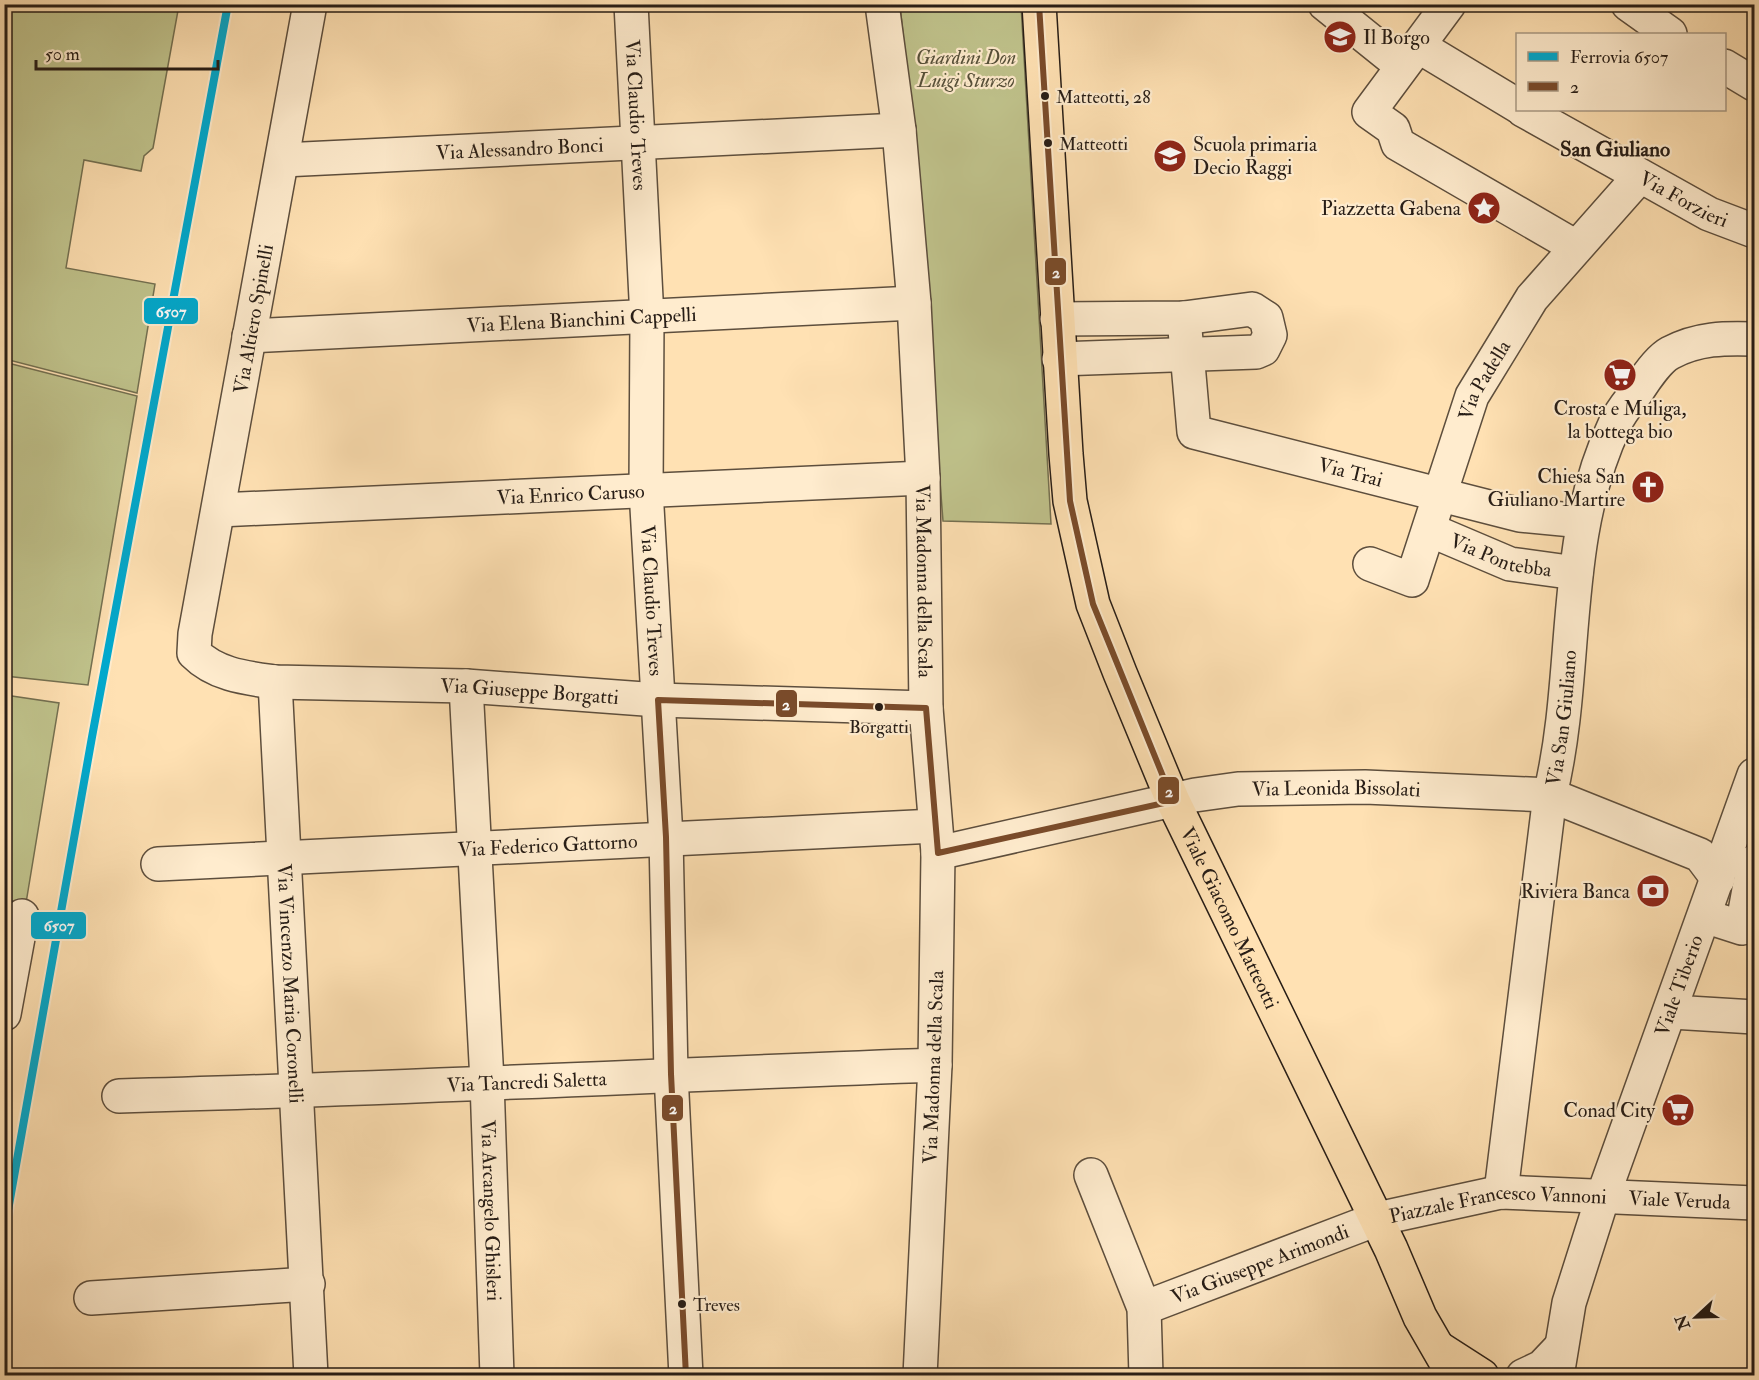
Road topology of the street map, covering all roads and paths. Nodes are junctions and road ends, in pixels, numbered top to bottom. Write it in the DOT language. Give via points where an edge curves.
graph roads {
  1 [pos="310,4"];
  2 [pos="631,4"];
  3 [pos="882,4"];
  4 [pos="1039,4"];
  5 [pos="1324,4"];
  6 [pos="1449,4"];
  7 [pos="1628,4"];
  8 [pos="1669,33"];
  9 [pos="1411,57"];
  10 [pos="1726,67"];
  11 [pos="1755,84"];
  12 [pos="1516,105"];
  13 [pos="1525,111"];
  14 [pos="899,130"];
  15 [pos="636,142"];
  16 [pos="283,160"];
  17 [pos="1639,177"];
  18 [pos="1750,220"];
  19 [pos="1575,247"];
  20 [pos="914,303"];
  21 [pos="647,318"];
  22 [pos="1185,318"];
  23 [pos="1057,320"];
  24 [pos="249,336"];
  25 [pos="1755,339"];
  26 [pos="1187,354"];
  27 [pos="1059,359"];
  28 [pos="923,478"];
  29 [pos="646,490"];
  30 [pos="1441,495"];
  31 [pos="219,510"];
  32 [pos="1583,522"];
  33 [pos="1430,530"];
  34 [pos="1370,564"];
  35 [pos="1576,573"];
  36 [pos="195,634"];
  37 [pos="275,682"];
  38 [pos="466,686"];
  39 [pos="658,700"];
  40 [pos="927,708"];
  41 [pos="1755,775"];
  42 [pos="1550,795"];
  43 [pos="1173,801"];
  44 [pos="666,837"];
  45 [pos="937,840"];
  46 [pos="474,848"];
  47 [pos="286,859"];
  48 [pos="1755,862"];
  49 [pos="158,864"];
  50 [pos="1718,879"];
  51 [pos="22,916"];
  52 [pos="1714,919"];
  53 [pos="1672,1012"];
  54 [pos="4,1014"];
  55 [pos="1755,1017"];
  56 [pos="935,1065"];
  57 [pos="671,1074"];
  58 [pos="487,1081"];
  59 [pos="297,1091"];
  60 [pos="119,1096"];
  61 [pos="1091,1175"];
  62 [pos="1501,1192"];
  63 [pos="1604,1196"];
  64 [pos="1755,1203"];
  65 [pos="1377,1219"];
  66 [pos="308,1284"];
  67 [pos="91,1298"];
  68 [pos="1144,1308"];
  69 [pos="1436,1346"];
  70 [pos="1559,1362"];
  71 [pos="311,1376"];
  72 [pos="498,1376"];
  73 [pos="686,1376"];
  74 [pos="920,1376"];
  75 [pos="1146,1376"];
  76 [pos="1454,1376"];
  77 [pos="1482,1376"];
  78 [pos="1523,1376"];
  1 -- 16 [label="street, Via Altiero Spinelli"];
  2 -- 15 [label="street, Via Claudio Treves"];
  3 -- 14 [label="street, Via Madonna della Scala"];
  4 -- 23 [label="main road, Viale Giacomo Matteotti"];
  5 -- 9 [label="street"];
  6 -- 9 [label="street"];
  7 -- 8 [label="street"];
  9 -- 12 [label="street"];
  9 -- 19 [label="street" via="1370,112 1393,129 1398,144"];
  10 -- 11 [label="street"];
  13 -- 17 [label="street, Via Forzieri"];
  14 -- 15 [label="street, Via Alessandro Bonci"];
  14 -- 20 [label="street, Via Madonna della Scala"];
  15 -- 16 [label="street, Via Alessandro Bonci"];
  15 -- 21 [label="street, Via Claudio Treves"];
  16 -- 24 [label="street, Via Altiero Spinelli"];
  17 -- 18 [label="street, Via Forzieri" via="1709,214"];
  17 -- 19 [label="street, Via Padella"];
  19 -- 30 [label="street, Via Padella" via="1532,298 1472,396"];
  20 -- 21 [label="street, Via Elena Bianchini Cappelli"];
  20 -- 28 [label="street, Via Madonna della Scala"];
  21 -- 24 [label="street, Via Elena Bianchini Cappelli"];
  21 -- 29 [label="street, Via Claudio Treves"];
  22 -- 23 [label="street"];
  22 -- 26 [label="street, Via Trai"];
  22 -- 26 [label="street" via="1252,309 1266,318 1270,334 1263,348 1256,352"];
  23 -- 27 [label="main road, Viale Giacomo Matteotti"];
  24 -- 31 [label="street, Via Altiero Spinelli"];
  25 -- 32 [label="street, Via San Giuliano" via="1715,337 1669,353 1615,422 1591,484"];
  26 -- 27 [label="street"];
  26 -- 30 [label="street, Via Trai" via="1194,432"];
  27 -- 43 [label="main road, Viale Giacomo Matteotti" via="1070,501 1093,604"];
  28 -- 29 [label="street, Via Enrico Caruso"];
  28 -- 40 [label="street, Via Madonna della Scala"];
  29 -- 31 [label="street, Via Enrico Caruso"];
  29 -- 39 [label="street, Via Claudio Treves"];
  30 -- 32 [label="street, Via Trai" via="1520,515"];
  30 -- 33 [label="street, Via Padella"];
  31 -- 36 [label="street, Via Altiero Spinelli"];
  32 -- 35 [label="street, Via San Giuliano"];
  33 -- 34 [label="street, Via Padella" via="1412,580"];
  33 -- 35 [label="street, Via Pontebba" via="1510,564"];
  35 -- 42 [label="street, Via San Giuliano" via="1561,750"];
  36 -- 37 [label="street, Via Giuseppe Borgatti" via="194,654 207,666 244,678"];
  37 -- 38 [label="street, Via Giuseppe Borgatti"];
  37 -- 47 [label="street, Via Vincenzo Maria Coronelli"];
  38 -- 39 [label="street, Via Giuseppe Borgatti"];
  38 -- 46 [label="street, Via Arcangelo Ghisleri"];
  39 -- 40 [label="street, Via Giuseppe Borgatti"];
  39 -- 44 [label="street, Via Claudio Treves"];
  40 -- 45 [label="street, Via Madonna della Scala"];
  41 -- 50 [label="street, Viale Tiberio"];
  42 -- 43 [label="street, Via Leonida Bissolati" via="1365,787 1238,789"];
  42 -- 50 [label="street, Via Leonida Bissolati" via="1700,855"];
  42 -- 62 [label="street, Via San Giuliano"];
  43 -- 45 [label="street, Via Leonida Bissolati"];
  43 -- 65 [label="main road, Viale Giacomo Matteotti"];
  44 -- 45 [label="street, Via Federico Gattorno"];
  44 -- 46 [label="street, Via Federico Gattorno"];
  44 -- 57 [label="street, Via Claudio Treves"];
  45 -- 56 [label="street, Via Madonna della Scala"];
  46 -- 47 [label="street, Via Federico Gattorno"];
  46 -- 58 [label="street, Via Arcangelo Ghisleri"];
  47 -- 49 [label="street, Via Federico Gattorno"];
  47 -- 59 [label="street, Via Vincenzo Maria Coronelli"];
  48 -- 52 [label="street, Viale Tiberio" via="1742,928"];
  50 -- 53 [label="street, Viale Tiberio"];
  51 -- 54 [label="street"];
  53 -- 55 [label="street"];
  53 -- 63 [label="street, Viale Tiberio"];
  56 -- 57 [label="street, Via Tancredi Saletta"];
  56 -- 74 [label="street, Via Madonna della Scala"];
  57 -- 58 [label="street, Via Tancredi Saletta"];
  57 -- 73 [label="street, Via Claudio Treves"];
  58 -- 59 [label="street, Via Tancredi Saletta"];
  58 -- 72 [label="street, Via Arcangelo Ghisleri"];
  59 -- 60 [label="street, Via Tancredi Saletta"];
  59 -- 66 [label="street, Via Vincenzo Maria Coronelli"];
  61 -- 68 [label="street"];
  62 -- 63 [label="street, Piazzale Francesco Vannoni"];
  62 -- 65 [label="street, Piazzale Francesco Vannoni"];
  63 -- 64 [label="street, Viale Veruda"];
  63 -- 70 [label="street, Piazzale Francesco Vannoni" via="1569,1303"];
  65 -- 68 [label="street, Via Giuseppe Arimondi"];
  65 -- 69 [label="main road, Piazzale Francesco Vannoni"];
  66 -- 67 [label="street"];
  66 -- 71 [label="street, Via Vincenzo Maria Coronelli"];
  68 -- 75 [label="street"];
  69 -- 76 [label="main road, Piazzale Francesco Vannoni"];
  69 -- 77 [label="main road, Piazzale Francesco Vannoni"];
  70 -- 78 [label="street, Piazzale Francesco Vannoni"];
}
